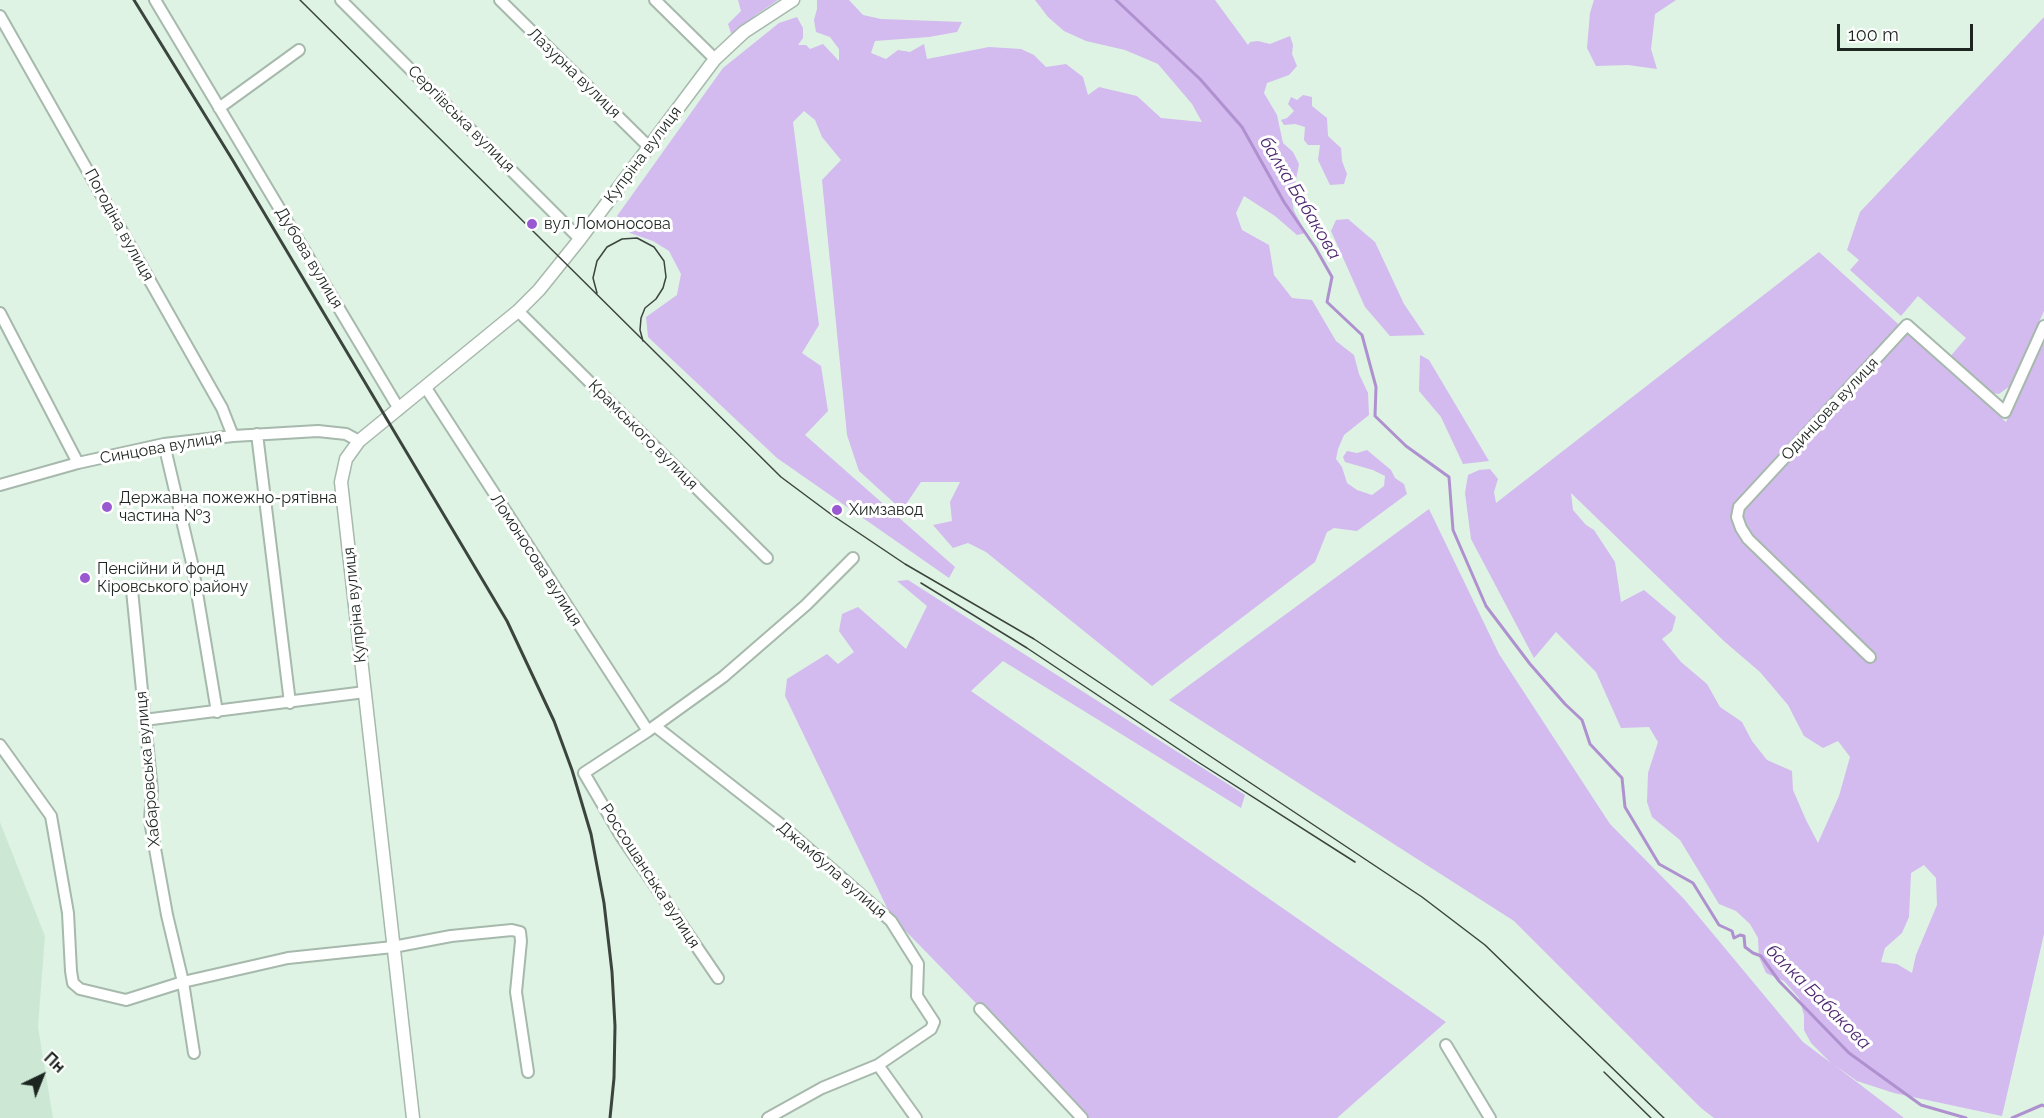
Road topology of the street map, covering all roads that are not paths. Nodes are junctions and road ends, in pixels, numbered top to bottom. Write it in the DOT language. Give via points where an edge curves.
graph roads {
  1 [pos="155,0"];
  2 [pos="341,0"];
  3 [pos="500,0"];
  4 [pos="655,0"];
  5 [pos="793,0"];
  6 [pos="0,16"];
  7 [pos="299,50"];
  8 [pos="715,59"];
  9 [pos="219,108"];
  10 [pos="649,147"];
  11 [pos="580,238"];
  12 [pos="518,312"];
  13 [pos="0,314"];
  14 [pos="2044,326"];
  15 [pos="426,388"];
  16 [pos="399,409"];
  17 [pos="257,434"];
  18 [pos="233,436"];
  19 [pos="359,441"];
  20 [pos="164,444"];
  21 [pos="78,463"];
  22 [pos="0,486"];
  23 [pos="766,558"];
  24 [pos="853,558"];
  25 [pos="132,590"];
  26 [pos="1870,657"];
  27 [pos="365,692"];
  28 [pos="290,703"];
  29 [pos="216,712"];
  30 [pos="144,720"];
  31 [pos="652,728"];
  32 [pos="0,745"];
  33 [pos="393,947"];
  34 [pos="718,978"];
  35 [pos="183,982"];
  36 [pos="980,1009"];
  37 [pos="1446,1045"];
  38 [pos="194,1053"];
  39 [pos="878,1065"];
  40 [pos="528,1072"];
  41 [pos="908,1108"];
  42 [pos="1076,1116"];
  43 [pos="413,1118"];
  44 [pos="768,1118"];
  45 [pos="901,1118"];
  46 [pos="916,1118"];
  47 [pos="1490,1118"];
  1 -- 9 [label="street, Дубова вулиця"];
  2 -- 11 [label="street, Сергіївська вулиця"];
  3 -- 10 [label="street, Лазурна вулиця"];
  4 -- 8 [label="street"];
  5 -- 8 [label="main road" via="744,32"];
  6 -- 18 [label="street, Погодіна вулиця" via="222,408"];
  7 -- 9 [label="street"];
  8 -- 10 [label="main road, Купріна вулиця"];
  9 -- 16 [label="street, Дубова вулиця"];
  10 -- 11 [label="main road, Купріна вулиця"];
  11 -- 12 [label="main road, Купріна вулиця"];
  12 -- 15 [label="main road, Купріна вулиця"];
  12 -- 23 [label="street, Крамського вулиця"];
  13 -- 21 [label="street"];
  14 -- 26 [label="street, Одинцова вулиця" via="2005,412 1907,325 1739,507 1737,517 1748,539"];
  15 -- 16 [label="main road, Купріна вулиця"];
  15 -- 31 [label="street, Ломоносова вулиця"];
  16 -- 19 [label="main road, Купріна вулиця"];
  17 -- 18 [label="street, Синцова вулиця"];
  17 -- 19 [label="street, Синцова вулиця" via="332,431"];
  17 -- 28 [label="street"];
  18 -- 20 [label="street, Синцова вулиця"];
  19 -- 27 [label="main road, Купріна вулиця" via="346,459 341,482"];
  20 -- 21 [label="street, Синцова вулиця"];
  20 -- 29 [label="street" via="192,563"];
  21 -- 22 [label="street, Синцова вулиця"];
  24 -- 31 [label="street" via="723,677"];
  25 -- 30 [label="street, Хабаровська вулиця"];
  27 -- 28 [label="street"];
  27 -- 33 [label="main road, Купріна вулиця"];
  28 -- 29 [label="street"];
  29 -- 30 [label="street"];
  30 -- 35 [label="street, Хабаровська вулиця" via="152,791 150,821"];
  31 -- 34 [label="street, Россошанська вулиця" via="584,773 621,836"];
  31 -- 39 [label="street, Джамбула вулиця" via="779,823 891,921 918,964 917,996 934,1022 931,1029"];
  32 -- 35 [label="street" via="51,816 68,913 73,983 80,989 126,1000"];
  33 -- 35 [label="street" via="288,958"];
  33 -- 40 [label="street" via="451,936 520,932 516,992"];
  33 -- 43 [label="main road, Купріна вулиця"];
  35 -- 38 [label="street, Хабаровська вулиця"];
  36 -- 42 [label="street"];
  37 -- 47 [label="street"];
  39 -- 41 [label="street"];
  39 -- 44 [label="street" via="822,1088"];
  41 -- 45 [label="street"];
  41 -- 46 [label="street"];
}
